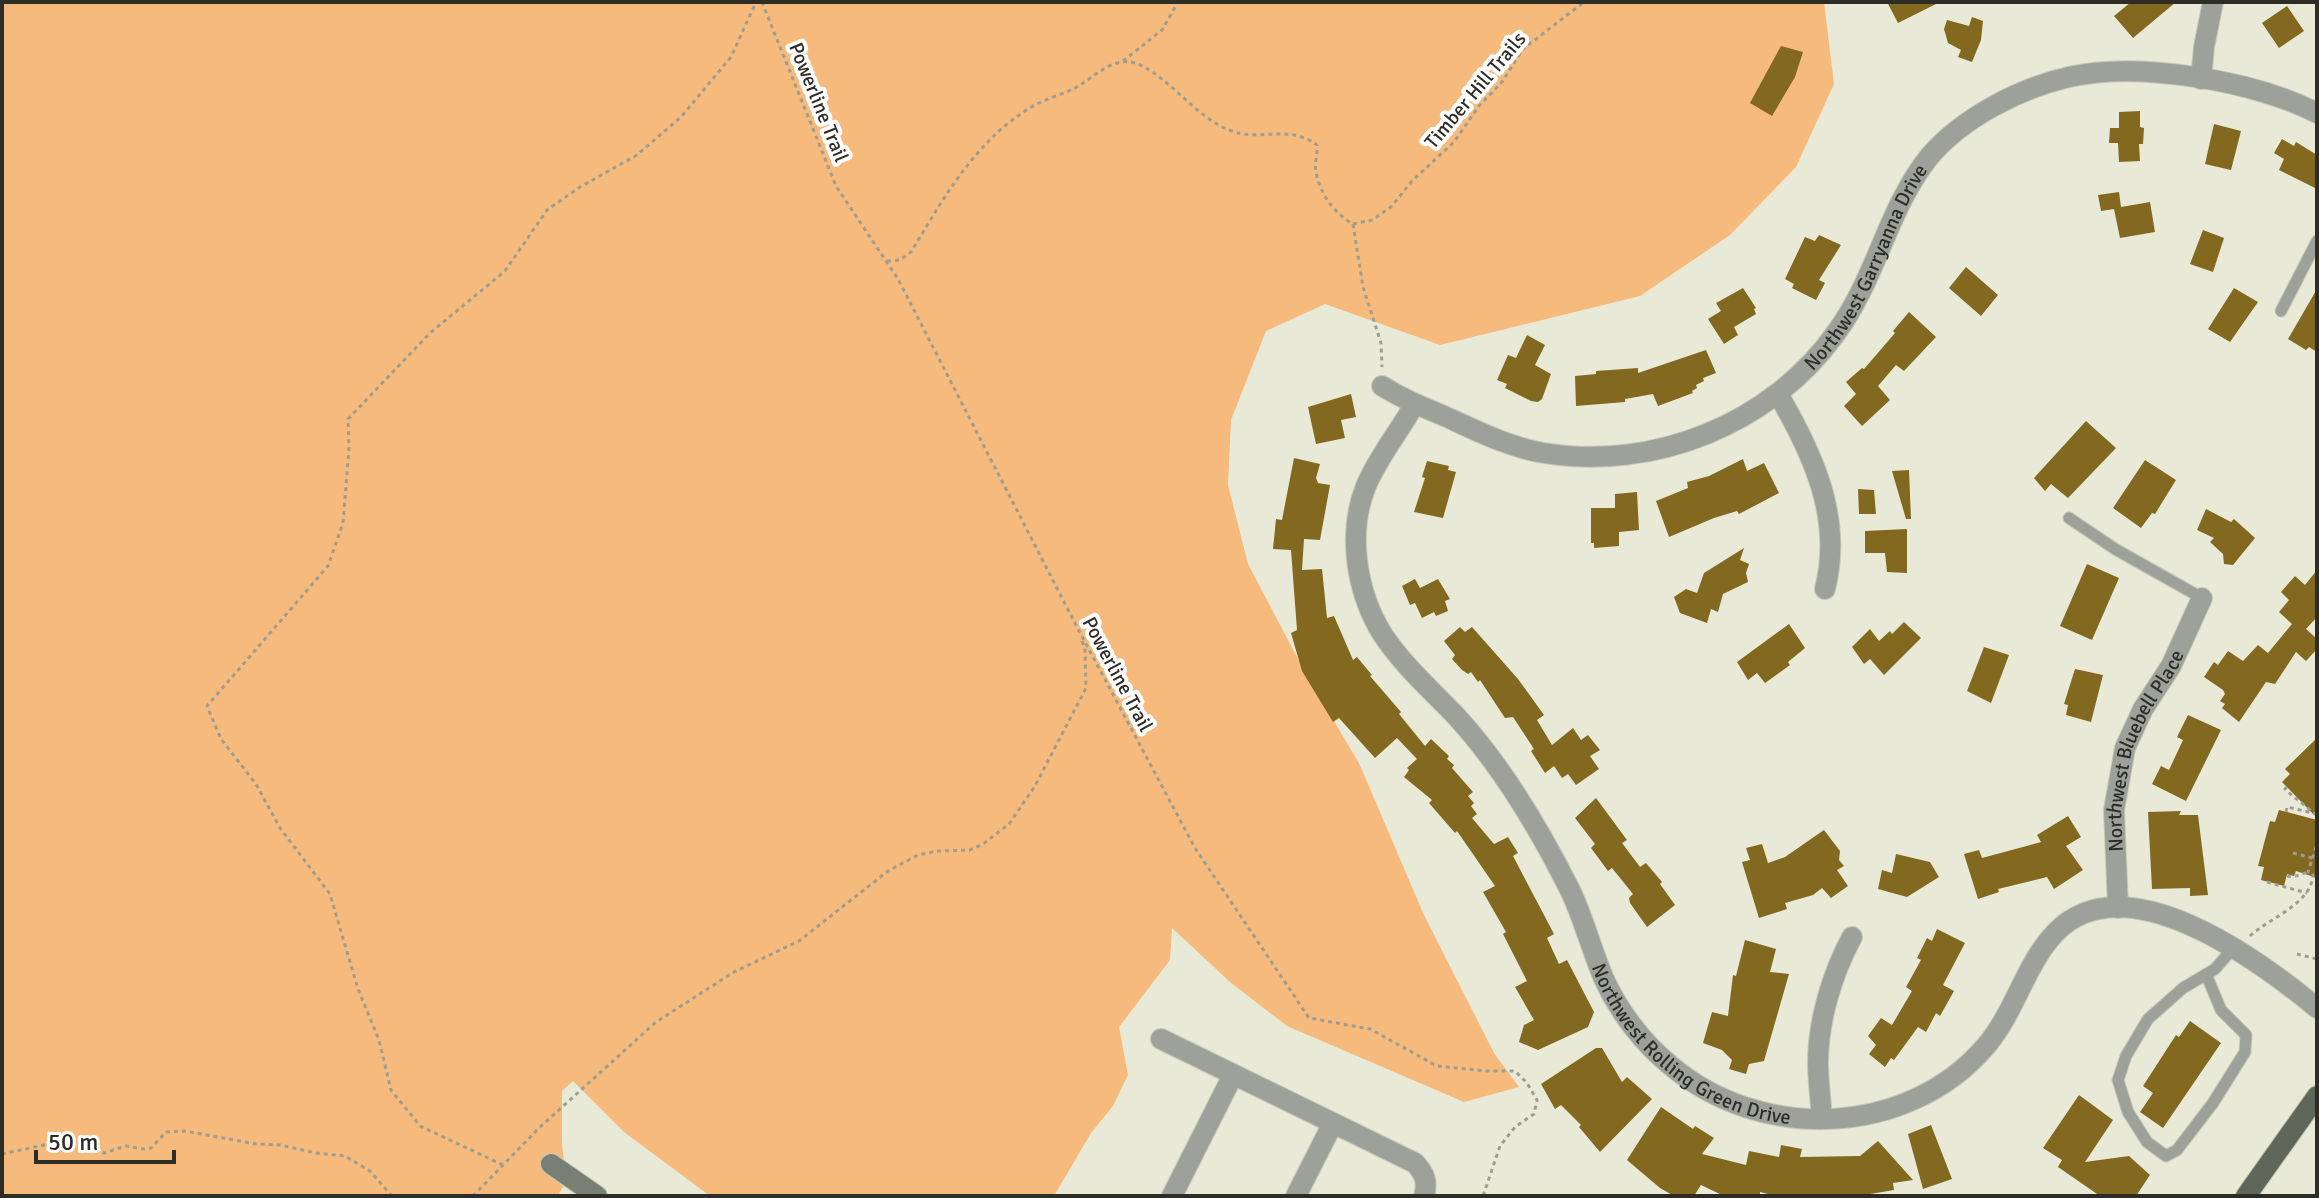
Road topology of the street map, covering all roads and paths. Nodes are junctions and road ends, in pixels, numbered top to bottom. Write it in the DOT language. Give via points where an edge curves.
graph roads {
  1 [pos="756,2"];
  2 [pos="762,2"];
  3 [pos="1178,2"];
  4 [pos="1584,2"];
  5 [pos="2213,2"];
  6 [pos="1123,61"];
  7 [pos="2201,79"];
  8 [pos="2317,113"];
  9 [pos="1353,224"];
  10 [pos="2317,241"];
  11 [pos="886,262"];
  12 [pos="2281,311"];
  13 [pos="1382,386"];
  14 [pos="1778,394"];
  15 [pos="1414,405"];
  16 [pos="2069,518"];
  17 [pos="1825,589"];
  18 [pos="2202,598"];
  19 [pos="1078,629"];
  20 [pos="2287,787"];
  21 [pos="2286,812"];
  22 [pos="2314,813"];
  23 [pos="2317,844"];
  24 [pos="2293,853"];
  25 [pos="2312,858"];
  26 [pos="2308,872"];
  27 [pos="2287,876"];
  28 [pos="2267,882"];
  29 [pos="2307,893"];
  30 [pos="2118,908"];
  31 [pos="1852,937"];
  32 [pos="2242,941"];
  33 [pos="2297,954"];
  34 [pos="2317,959"];
  35 [pos="2206,974"];
  36 [pos="2317,1008"];
  37 [pos="1161,1039"];
  38 [pos="1233,1075"];
  39 [pos="2317,1096"];
  40 [pos="1822,1119"];
  41 [pos="1333,1123"];
  42 [pos="2,1154"];
  43 [pos="551,1164"];
  44 [pos="503,1165"];
  45 [pos="390,1196"];
  46 [pos="473,1196"];
  47 [pos="597,1196"];
  48 [pos="1172,1196"];
  49 [pos="1296,1196"];
  50 [pos="1424,1196"];
  51 [pos="1483,1196"];
  52 [pos="2246,1196"];
  1 -- 44 [label="path" via="731,57 681,117 637,155 547,210 505,271 430,333 348,419 343,523 328,566 207,706 221,739 330,894 391,1090 420,1126"];
  2 -- 11 [label="path, Powerline Trail" via="836,186"];
  3 -- 6 [label="path" via="1162,30"];
  4 -- 9 [label="path, Timber Hill Trails" via="1523,49 1454,142 1391,207 1372,220"];
  5 -- 7 [label="street"];
  6 -- 9 [label="path" via="1153,73 1209,120 1232,132 1291,133 1317,145 1315,170 1324,195 1338,215"];
  6 -- 11 [label="path" via="1031,107 993,136 954,181 911,252"];
  7 -- 8 [label="street, Northwest Garryanna Drive" via="2279,96"];
  7 -- 14 [label="street, Northwest Garryanna Drive" via="2127,72 2071,76 2018,94 1960,130 1931,156 1907,189 1862,292 1838,331"];
  9 -- 13 [label="path" via="1363,287 1381,343"];
  10 -- 12 [label="lane"];
  11 -- 19 [label="path, Powerline Trail"];
  13 -- 15 [label="street, Northwest Garryanna Drive"];
  14 -- 15 [label="street, Northwest Garryanna Drive" via="1689,441 1607,457 1542,452"];
  14 -- 17 [label="street" via="1803,437 1823,491 1831,554"];
  15 -- 40 [label="street, Northwest Rolling Green Drive" via="1376,467 1358,509 1357,562 1375,621 1513,791 1573,897 1604,980 1651,1047 1688,1080 1739,1107"];
  16 -- 18 [label="lane"];
  18 -- 30 [label="street, Northwest Bluebell Place" via="2125,748 2114,810"];
  19 -- 44 [label="path" via="1085,650 1086,688 1009,824 970,850 918,855 888,871 799,941 690,999 656,1022"];
  19 -- 51 [label="path, Powerline Trail" via="1195,848 1309,1018 1370,1029 1437,1066 1515,1071 1527,1083 1537,1100 1534,1114 1500,1146"];
  20 -- 22 [label="path"];
  21 -- 22 [label="path" via="2287,807"];
  23 -- 25 [label="path"];
  24 -- 25 [label="path"];
  25 -- 26 [label="path"];
  26 -- 27 [label="path"];
  26 -- 29 [label="path" via="2313,879"];
  28 -- 29 [label="path"];
  29 -- 32 [label="path"];
  30 -- 32 [label="street, Northwest Rolling Green Drive" via="2145,910"];
  30 -- 40 [label="street, Northwest Rolling Green Drive" via="2095,910 2062,927 2039,955 1989,1042 1942,1083 1886,1110"];
  31 -- 40 [label="street" via="1827,1002 1819,1044"];
  32 -- 35 [label="lane"];
  32 -- 36 [label="street, Northwest Rolling Green Drive"];
  33 -- 34 [label="path"];
  35 -- 35 [label="lane" via="2148,1019 2118,1080 2128,1112 2147,1142 2166,1156 2177,1150 2213,1103 2245,1052 2246,1035 2221,1010"];
  37 -- 38 [label="street"];
  38 -- 41 [label="street"];
  38 -- 48 [label="street"];
  39 -- 52 [label="main road"];
  41 -- 49 [label="street"];
  41 -- 50 [label="street" via="1415,1163 1424,1173"];
  42 -- 45 [label="path" via="67,1140 104,1153 126,1146 151,1148 166,1132 185,1131 345,1156 370,1171"];
  43 -- 47 [label="street"];
  44 -- 46 [label="path"];
}
